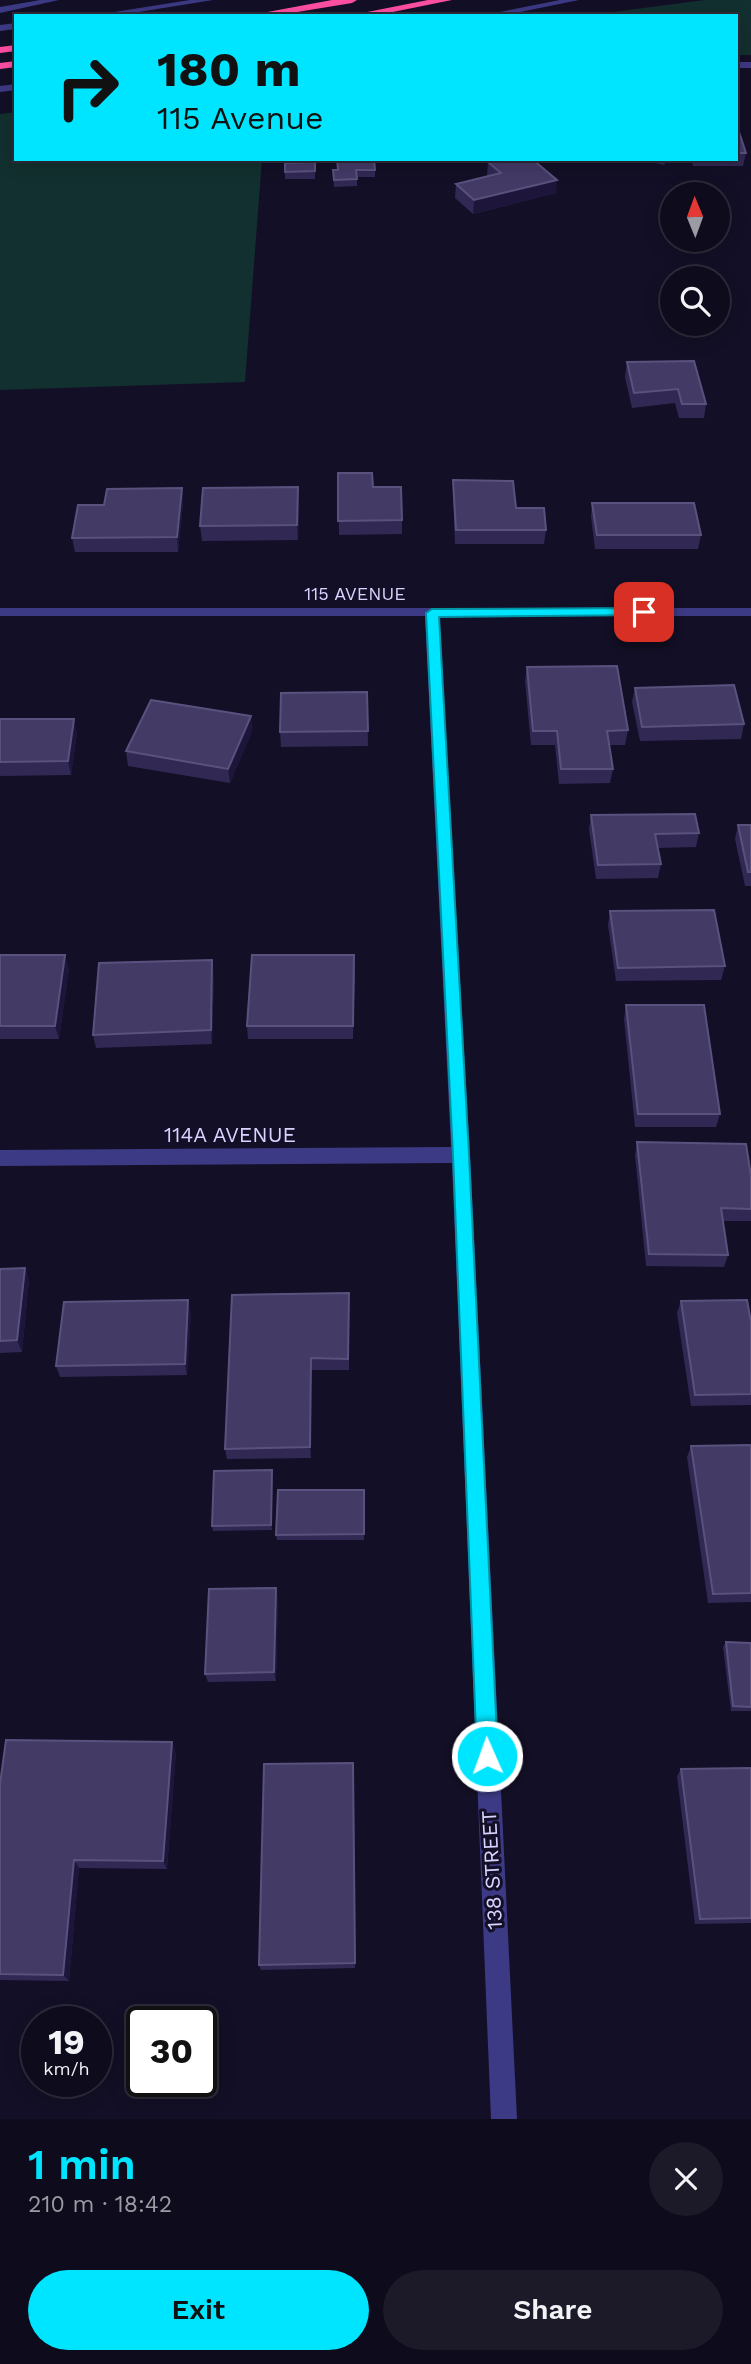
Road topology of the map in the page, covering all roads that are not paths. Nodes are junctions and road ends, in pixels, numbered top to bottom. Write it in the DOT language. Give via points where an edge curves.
graph roads {
  1 [pos="55,0"];
  2 [pos="209,0"];
  3 [pos="352,0"];
  4 [pos="447,0"];
  5 [pos="575,0"];
  6 [pos="0,10"];
  7 [pos="108,14"];
  8 [pos="264,14"];
  9 [pos="364,14"];
  10 [pos="495,14"];
  11 [pos="0,612"];
  12 [pos="751,612"];
  13 [pos="432,613"];
  14 [pos="461,1155"];
  15 [pos="0,1158"];
  16 [pos="505,2119"];
  1 -- 6 [label="street"];
  2 -- 7 [label="street"];
  3 -- 8 [label="highway"];
  4 -- 9 [label="highway"];
  5 -- 10 [label="street"];
  11 -- 13 [label="street, 115 AVENUE"];
  12 -- 13 [label="street, 115 AVENUE"];
  13 -- 14 [label="street, 138 STREET"];
  14 -- 15 [label="street, 114A AVENUE"];
  14 -- 16 [label="street, 138 STREET"];
}
